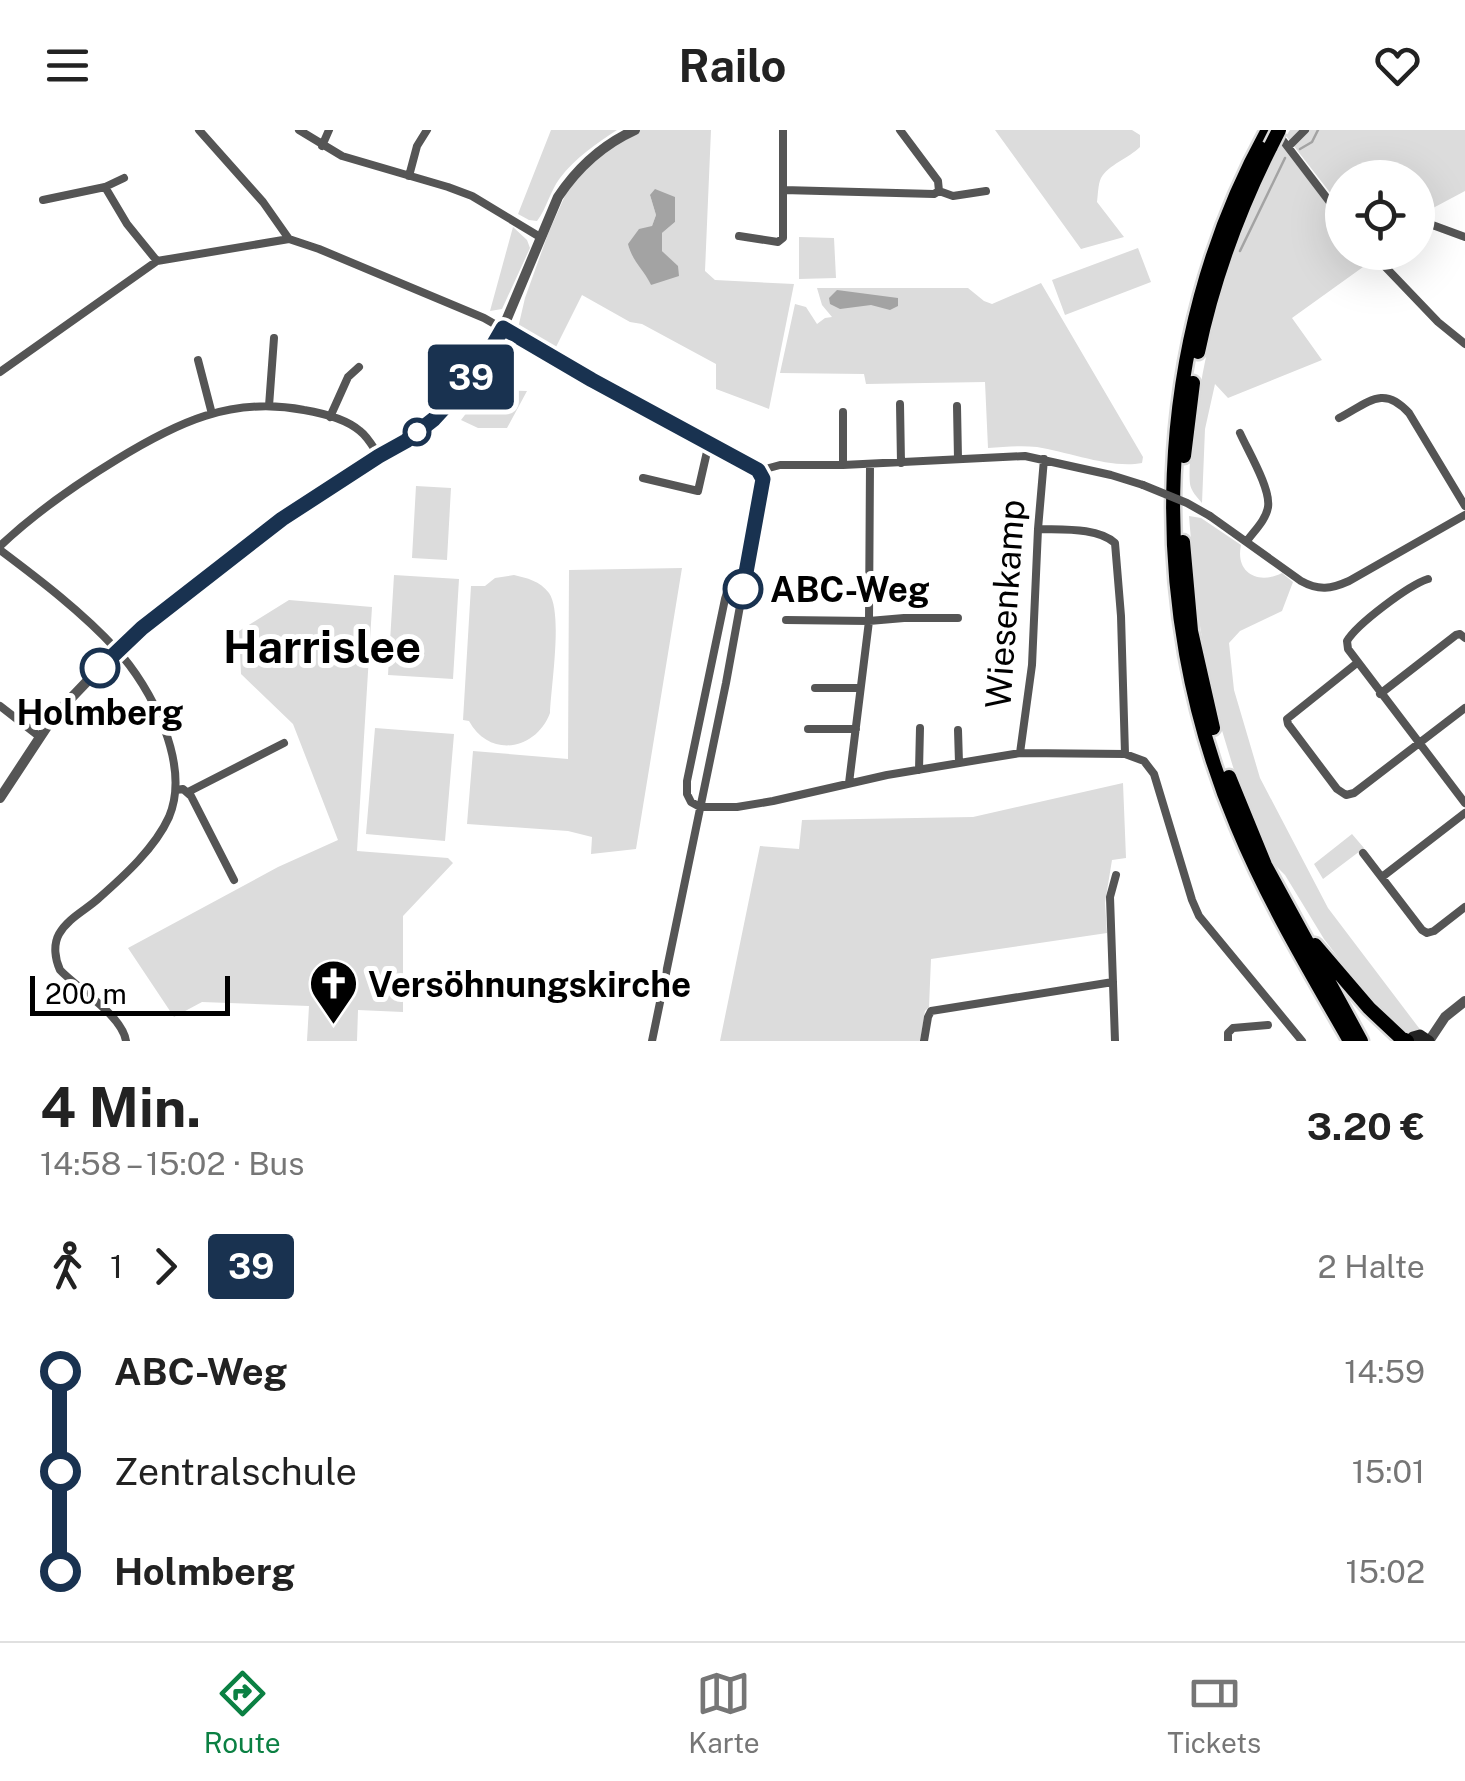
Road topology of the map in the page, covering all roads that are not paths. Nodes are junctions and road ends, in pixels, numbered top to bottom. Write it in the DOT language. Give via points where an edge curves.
graph roads {
  1 [pos="199,130"];
  2 [pos="299,130"];
  3 [pos="329,130"];
  4 [pos="427,130"];
  5 [pos="634,130"];
  6 [pos="783,130"];
  7 [pos="900,130"];
  8 [pos="1305,130"];
  9 [pos="1273,135"];
  10 [pos="322,146"];
  11 [pos="1288,147"];
  12 [pos="409,176"];
  13 [pos="124,178"];
  14 [pos="105,187"];
  15 [pos="783,190"];
  16 [pos="939,191"];
  17 [pos="986,191"];
  18 [pos="1325,196"];
  19 [pos="43,200"];
  20 [pos="1435,226"];
  21 [pos="739,236"];
  22 [pos="1465,237"];
  23 [pos="540,238"];
  24 [pos="289,239"];
  25 [pos="157,261"];
  26 [pos="1390,270"];
  27 [pos="503,328"];
  28 [pos="274,338"];
  29 [pos="1465,344"];
  30 [pos="198,360"];
  31 [pos="359,367"];
  32 [pos="0,372"];
  33 [pos="900,404"];
  34 [pos="269,406"];
  35 [pos="957,406"];
  36 [pos="843,412"];
  37 [pos="212,414"];
  38 [pos="330,417"];
  39 [pos="1339,418"];
  40 [pos="1240,433"];
  41 [pos="709,443"];
  42 [pos="379,456"];
  43 [pos="1044,459"];
  44 [pos="958,460"];
  45 [pos="902,463"];
  46 [pos="870,464"];
  47 [pos="843,465"];
  48 [pos="761,474"];
  49 [pos="643,478"];
  50 [pos="1465,506"];
  51 [pos="1465,516"];
  52 [pos="1038,530"];
  53 [pos="1247,541"];
  54 [pos="0,548"];
  55 [pos="747,567"];
  56 [pos="1428,578"];
  57 [pos="958,618"];
  58 [pos="786,620"];
  59 [pos="869,621"];
  60 [pos="1465,638"];
  61 [pos="117,650"];
  62 [pos="1357,663"];
  63 [pos="815,688"];
  64 [pos="860,688"];
  65 [pos="1380,694"];
  66 [pos="0,706"];
  67 [pos="1465,708"];
  68 [pos="920,728"];
  69 [pos="808,729"];
  70 [pos="856,729"];
  71 [pos="958,730"];
  72 [pos="40,738"];
  73 [pos="284,742"];
  74 [pos="1420,744"];
  75 [pos="1020,753"];
  76 [pos="1125,754"];
  77 [pos="959,763"];
  78 [pos="919,770"];
  79 [pos="849,783"];
  80 [pos="176,790"];
  81 [pos="188,792"];
  82 [pos="0,798"];
  83 [pos="1465,803"];
  84 [pos="700,806"];
  85 [pos="1465,813"];
  86 [pos="1363,853"];
  87 [pos="1116,876"];
  88 [pos="1382,876"];
  89 [pos="234,880"];
  90 [pos="1465,907"];
  91 [pos="1295,921"];
  92 [pos="1112,982"];
  93 [pos="1465,1001"];
  94 [pos="1268,1025"];
  95 [pos="126,1041"];
  96 [pos="652,1041"];
  97 [pos="924,1041"];
  98 [pos="1115,1041"];
  99 [pos="1228,1041"];
  100 [pos="1302,1041"];
  101 [pos="1350,1041"];
  102 [pos="1361,1041"];
  103 [pos="1408,1041"];
  104 [pos="1429,1041"];
  1 -- 24 [label="street"];
  2 -- 10 [label="street"];
  3 -- 10 [label="street"];
  4 -- 12 [label="street"];
  5 -- 23 [label="street" via="579,169"];
  6 -- 15 [label="street"];
  7 -- 16 [label="street"];
  8 -- 11 [label="street"];
  9 -- 11 [label="street"];
  9 -- 91 [label="highway" via="1203,330 1188,415 1182,534 1192,631 1216,740 1245,822"];
  9 -- 101 [label="highway" via="1218,243 1186,363 1173,496 1177,590 1197,706 1236,824"];
  10 -- 12 [label="street"];
  11 -- 18 [label="street"];
  12 -- 23 [label="street" via="472,196"];
  13 -- 14 [label="street"];
  14 -- 19 [label="street"];
  14 -- 25 [label="street"];
  15 -- 16 [label="street"];
  15 -- 21 [label="street" via="783,238"];
  16 -- 17 [label="street"];
  20 -- 22 [label="street"];
  23 -- 27 [label="street"];
  24 -- 25 [label="street"];
  24 -- 27 [label="street"];
  25 -- 32 [label="street"];
  26 -- 29 [label="street"];
  27 -- 41 [label="street"];
  27 -- 42 [label="street" via="434,419"];
  28 -- 34 [label="street"];
  30 -- 37 [label="street"];
  31 -- 38 [label="street"];
  33 -- 45 [label="street"];
  34 -- 37 [label="street"];
  34 -- 38 [label="street"];
  35 -- 44 [label="street"];
  36 -- 47 [label="street"];
  37 -- 54 [label="street" via="178,424 102,468 30,518"];
  38 -- 42 [label="street" via="359,430"];
  39 -- 50 [label="street" via="1376,398 1399,402"];
  40 -- 53 [label="street" via="1268,505"];
  41 -- 48 [label="street"];
  41 -- 49 [label="street" via="698,491"];
  42 -- 61 [label="street" via="267,530"];
  43 -- 44 [label="street"];
  43 -- 52 [label="street, Wiesenkamp"];
  43 -- 53 [label="street, bridge" via="1188,503"];
  44 -- 45 [label="street"];
  45 -- 46 [label="street"];
  46 -- 47 [label="street"];
  46 -- 59 [label="street"];
  47 -- 48 [label="street" via="780,466"];
  48 -- 55 [label="street"];
  51 -- 53 [label="street" via="1332,588 1312,587"];
  52 -- 75 [label="street, Wiesenkamp"];
  52 -- 76 [label="street" via="1105,536 1115,543"];
  54 -- 61 [label="street"];
  55 -- 84 [label="street"];
  55 -- 84 [label="street" via="724,598 691,764 687,794"];
  56 -- 62 [label="street" via="1356,630 1347,641"];
  57 -- 59 [label="street"];
  58 -- 59 [label="street"];
  59 -- 64 [label="street"];
  60 -- 65 [label="street" via="1456,634"];
  61 -- 72 [label="street"];
  61 -- 80 [label="street" via="161,720"];
  62 -- 65 [label="street"];
  62 -- 74 [label="street" via="1287,719 1338,789 1354,794"];
  63 -- 64 [label="street"];
  64 -- 70 [label="street"];
  65 -- 74 [label="street"];
  66 -- 72 [label="street"];
  67 -- 74 [label="street"];
  68 -- 78 [label="street"];
  69 -- 70 [label="street"];
  70 -- 79 [label="street"];
  71 -- 77 [label="street"];
  72 -- 82 [label="street"];
  73 -- 81 [label="street"];
  74 -- 83 [label="street"];
  75 -- 76 [label="street"];
  75 -- 77 [label="street"];
  76 -- 100 [label="street" via="1144,760 1154,774 1200,916"];
  77 -- 78 [label="street"];
  78 -- 79 [label="street"];
  79 -- 84 [label="street" via="737,807"];
  80 -- 81 [label="street"];
  80 -- 95 [label="street" via="158,834 67,924 56,945 60,970 112,1017"];
  81 -- 89 [label="street"];
  84 -- 96 [label="street"];
  85 -- 88 [label="street"];
  86 -- 88 [label="street"];
  87 -- 92 [label="street" via="1110,898"];
  88 -- 90 [label="street" via="1427,933"];
  91 -- 102 [label="highway"];
  91 -- 103 [label="highway" via="1369,1008"];
  92 -- 97 [label="street" via="932,1011"];
  92 -- 98 [label="street"];
  93 -- 104 [label="street"];
  94 -- 99 [label="street" via="1233,1028"];
  103 -- 104 [label="main road" via="1420,1035"];
}
